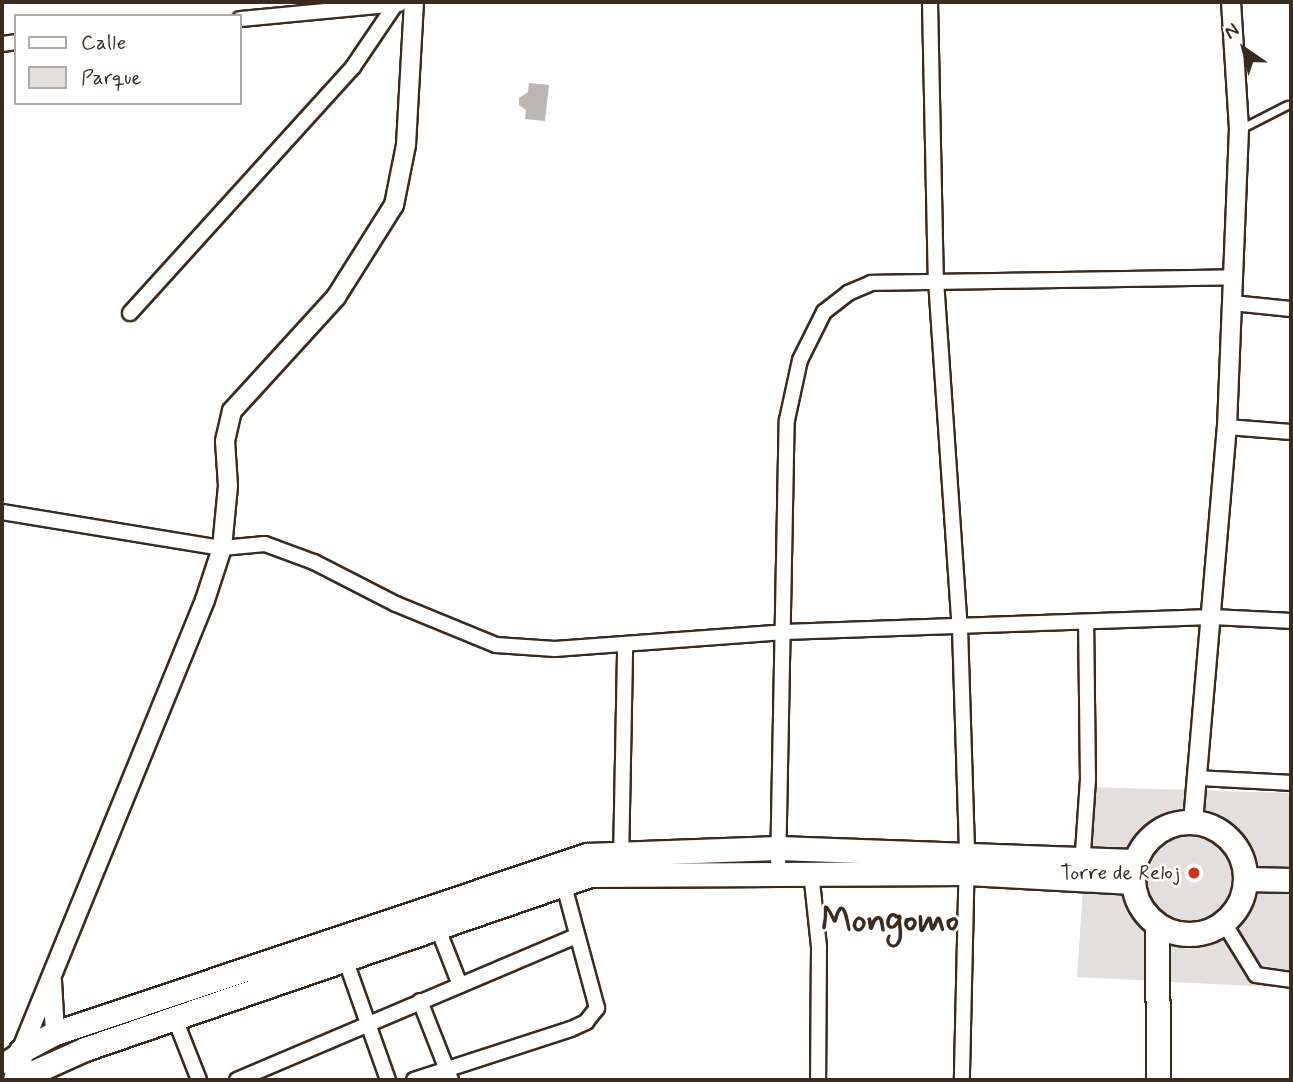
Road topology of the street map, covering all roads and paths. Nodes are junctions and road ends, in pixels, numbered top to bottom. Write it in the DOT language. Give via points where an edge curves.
graph roads {
  1 [pos="930,2"];
  2 [pos="1231,2"];
  3 [pos="414,3"];
  4 [pos="395,5"];
  5 [pos="242,19"];
  6 [pos="1287,105"];
  7 [pos="1239,129"];
  8 [pos="1233,277"];
  9 [pos="936,280"];
  10 [pos="1232,303"];
  11 [pos="1291,309"];
  12 [pos="130,313"];
  13 [pos="1227,426"];
  14 [pos="1291,432"];
  15 [pos="2,512"];
  16 [pos="222,548"];
  17 [pos="1212,617"];
  18 [pos="1291,621"];
  19 [pos="1086,623"];
  20 [pos="960,628"];
  21 [pos="784,632"];
  22 [pos="625,644"];
  23 [pos="1197,778"];
  24 [pos="1291,783"];
  25 [pos="1193,822"];
  26 [pos="778,848"];
  27 [pos="967,862"];
  28 [pos="621,863"];
  29 [pos="1082,868"];
  30 [pos="1134,871"];
  31 [pos="560,872"];
  32 [pos="778,872"];
  33 [pos="811,872"];
  34 [pos="1246,879"];
  35 [pos="1291,880"];
  36 [pos="433,916"];
  37 [pos="1224,923"];
  38 [pos="1167,930"];
  39 [pos="338,935"];
  40 [pos="574,937"];
  41 [pos="345,959"];
  42 [pos="52,974"];
  43 [pos="1291,980"];
  44 [pos="460,985"];
  45 [pos="420,1001"];
  46 [pos="175,1019"];
  47 [pos="367,1023"];
  48 [pos="55,1033"];
  49 [pos="11,1057"];
  50 [pos="42,1074"];
  51 [pos="449,1074"];
  52 [pos="15,1080"];
  53 [pos="199,1080"];
  54 [pos="237,1080"];
  55 [pos="388,1080"];
  56 [pos="414,1080"];
  57 [pos="818,1080"];
  58 [pos="962,1080"];
  59 [pos="1158,1080"];
  1 -- 9 [label="street"];
  2 -- 7 [label="street"];
  3 -- 4 [label="street"];
  3 -- 16 [label="street" via="406,145 394,205 336,297 232,411 225,441 228,486"];
  4 -- 5 [label="street"];
  4 -- 12 [label="street" via="353,67"];
  6 -- 7 [label="lane"];
  7 -- 8 [label="street"];
  8 -- 9 [label="street"];
  8 -- 10 [label="street"];
  9 -- 20 [label="street"];
  9 -- 21 [label="street" via="871,283 824,312 809,335 787,420"];
  10 -- 11 [label="street"];
  10 -- 13 [label="street"];
  13 -- 14 [label="street"];
  13 -- 17 [label="street"];
  15 -- 16 [label="street"];
  16 -- 22 [label="street" via="265,544 496,645 555,649"];
  16 -- 42 [label="street"];
  17 -- 18 [label="street"];
  17 -- 19 [label="street"];
  17 -- 23 [label="street"];
  19 -- 20 [label="street"];
  19 -- 29 [label="street" via="1088,780"];
  20 -- 21 [label="street"];
  20 -- 27 [label="street"];
  21 -- 22 [label="street"];
  21 -- 26 [label="street"];
  22 -- 28 [label="street"];
  23 -- 24 [label="street"];
  23 -- 25 [label="street"];
  25 -- 30 [label="main road" via="1178,823 1152,836"];
  25 -- 34 [label="main road" via="1225,834 1236,847"];
  26 -- 27 [label="main road"];
  26 -- 28 [label="main road"];
  26 -- 32 [label="street"];
  27 -- 29 [label="main road"];
  27 -- 33 [label="main road"];
  27 -- 58 [label="street"];
  28 -- 31 [label="main road"];
  28 -- 32 [label="main road"];
  29 -- 30 [label="main road"];
  30 -- 38 [label="main road" via="1140,907"];
  31 -- 36 [label="main road"];
  31 -- 40 [label="street"];
  32 -- 33 [label="main road"];
  33 -- 57 [label="street" via="819,947"];
  34 -- 35 [label="main road"];
  34 -- 37 [label="main road" via="1236,911"];
  36 -- 39 [label="main road"];
  36 -- 41 [label="main road"];
  36 -- 44 [label="street"];
  37 -- 38 [label="main road" via="1210,931"];
  37 -- 43 [label="street" via="1256,975"];
  38 -- 59 [label="main road" via="1160,972"];
  39 -- 41 [label="street"];
  39 -- 48 [label="main road"];
  40 -- 44 [label="street"];
  40 -- 51 [label="street" via="597,1008 586,1022"];
  41 -- 46 [label="main road"];
  41 -- 47 [label="street"];
  42 -- 48 [label="street"];
  42 -- 49 [label="street"];
  44 -- 45 [label="street"];
  45 -- 47 [label="street"];
  45 -- 51 [label="street"];
  46 -- 50 [label="main road" via="85,1049"];
  46 -- 53 [label="street"];
  47 -- 54 [label="street"];
  47 -- 55 [label="street"];
  48 -- 49 [label="main road"];
  48 -- 50 [label="main road"];
  49 -- 52 [label="main road"];
  50 -- 52 [label="main road"];
  51 -- 56 [label="street"];
}
